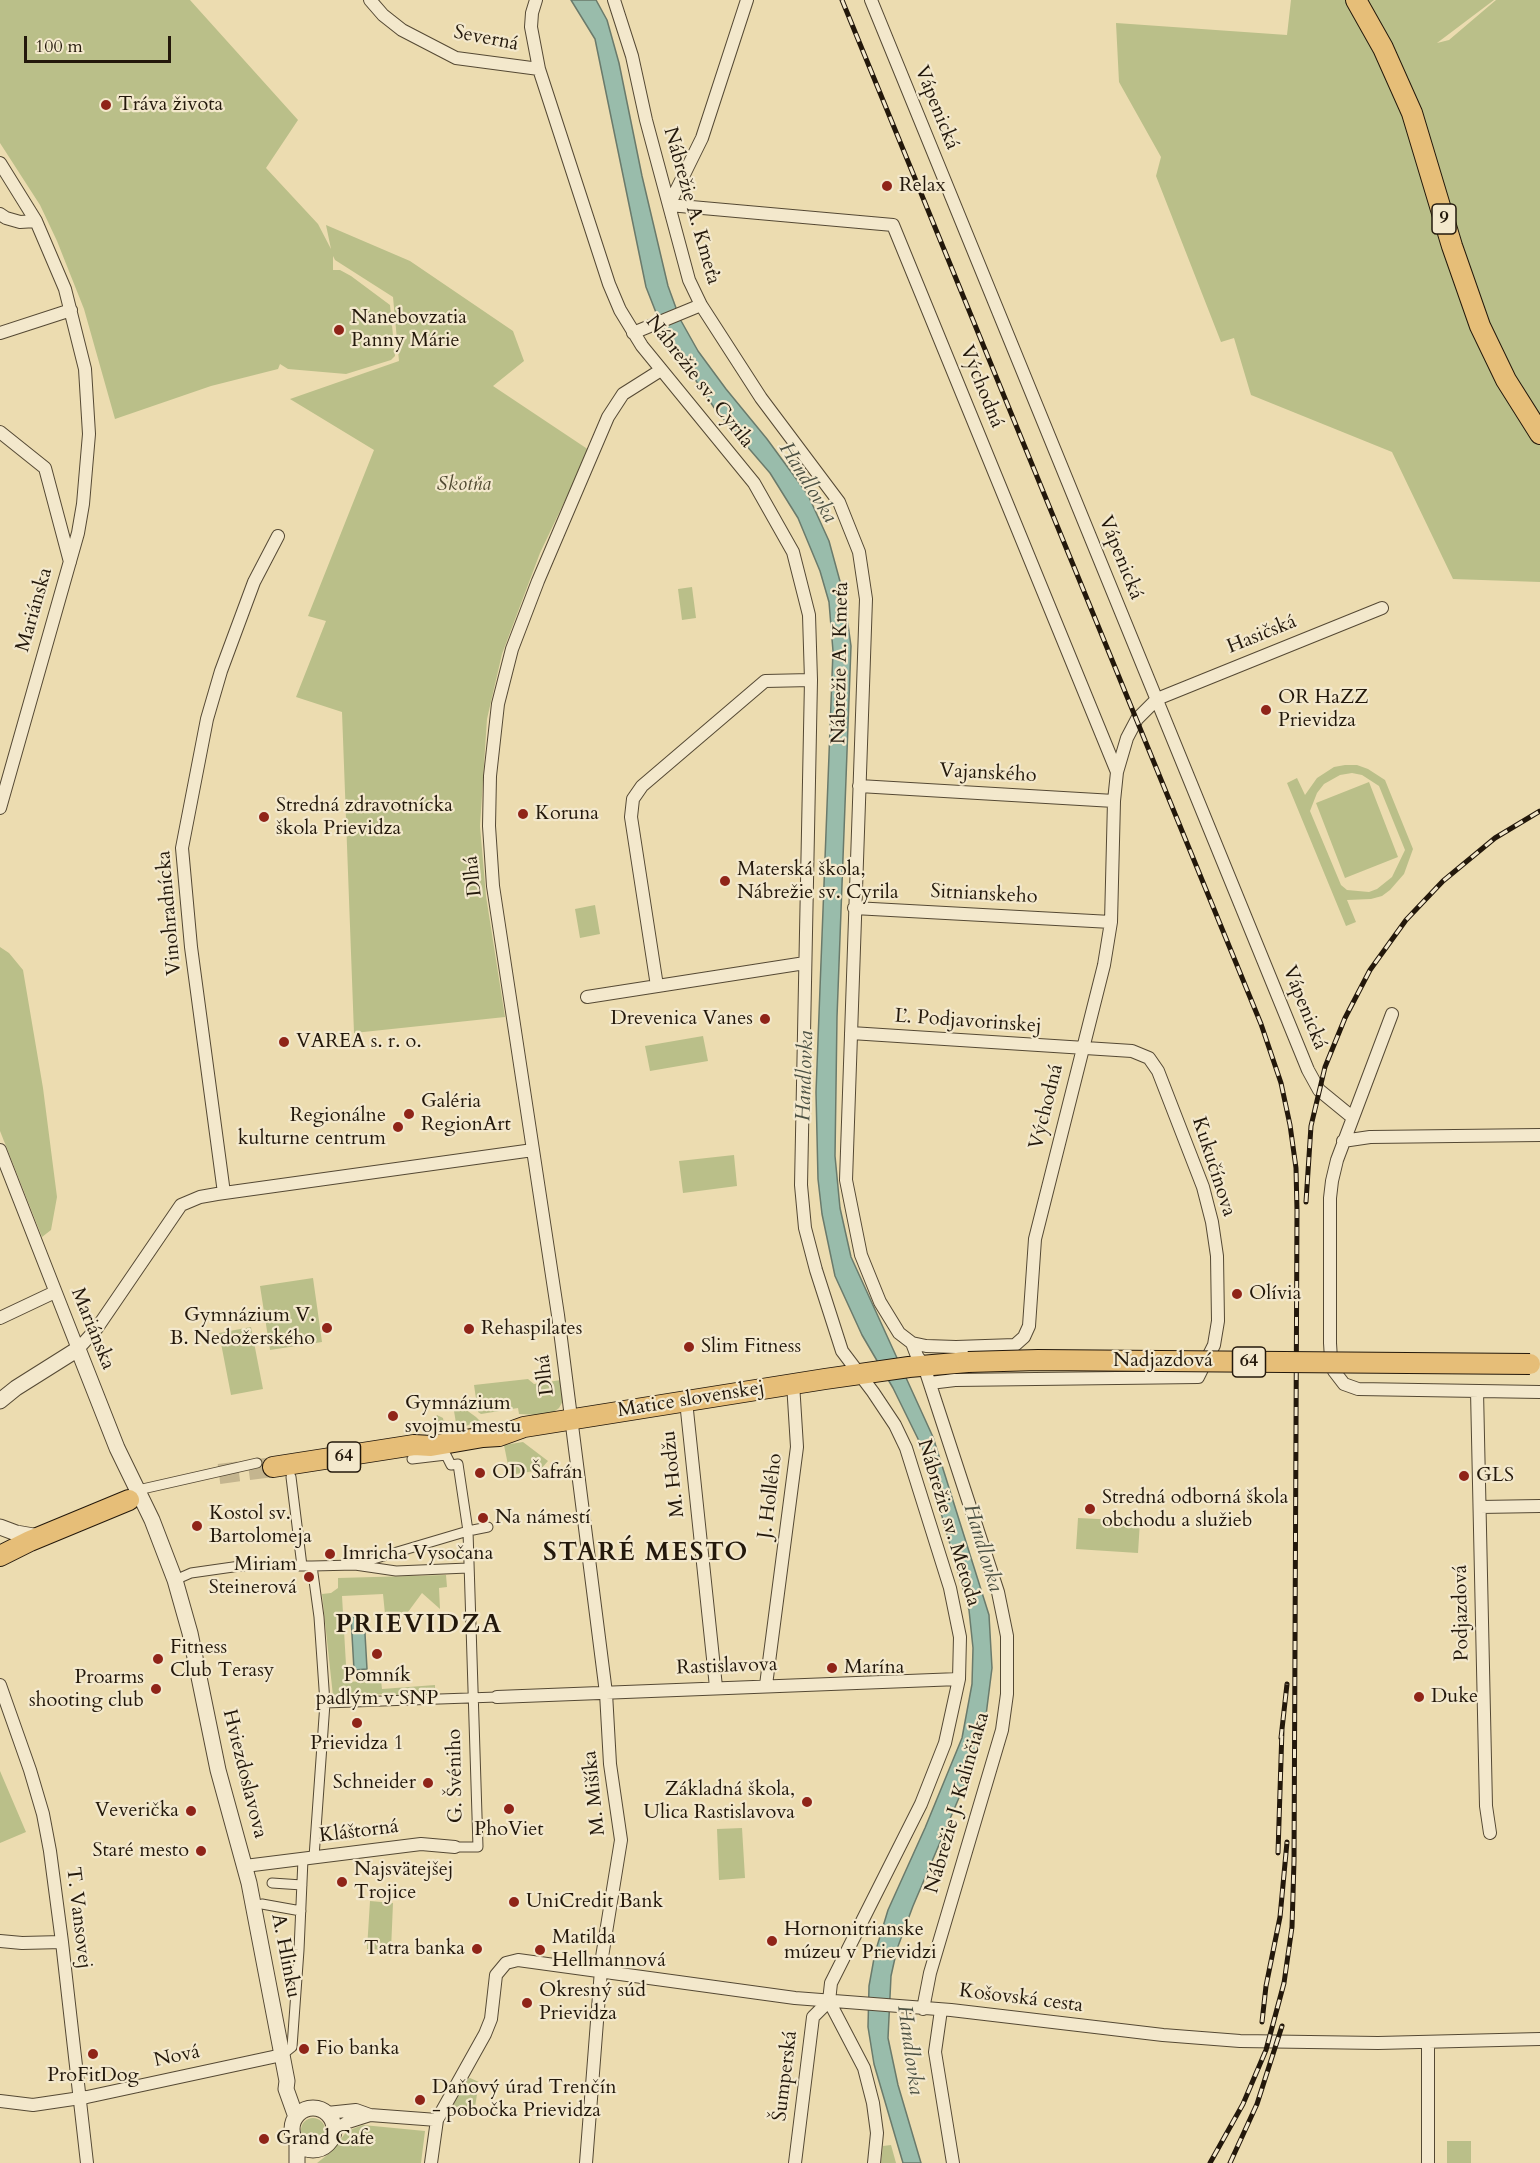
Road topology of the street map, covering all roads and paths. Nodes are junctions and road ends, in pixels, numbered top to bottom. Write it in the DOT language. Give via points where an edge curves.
graph roads {
  1 [pos="370,0"];
  2 [pos="536,0"];
  3 [pos="615,0"];
  4 [pos="747,0"];
  5 [pos="871,0"];
  6 [pos="1356,0"];
  7 [pos="539,69"];
  8 [pos="0,164"];
  9 [pos="669,206"];
  10 [pos="0,214"];
  11 [pos="36,221"];
  12 [pos="701,305"];
  13 [pos="71,310"];
  14 [pos="0,333"];
  15 [pos="633,333"];
  16 [pos="661,370"];
  17 [pos="0,432"];
  18 [pos="1540,434"];
  19 [pos="278,536"];
  20 [pos="71,563"];
  21 [pos="1382,608"];
  22 [pos="811,680"];
  23 [pos="1157,699"];
  24 [pos="1117,772"];
  25 [pos="859,786"];
  26 [pos="1114,801"];
  27 [pos="0,808"];
  28 [pos="854,908"];
  29 [pos="1111,922"];
  30 [pos="805,963"];
  31 [pos="657,986"];
  32 [pos="587,997"];
  33 [pos="1392,1014"];
  34 [pos="851,1033"];
  35 [pos="1082,1049"];
  36 [pos="1352,1117"];
  37 [pos="1540,1135"];
  38 [pos="1343,1141"];
  39 [pos="0,1150"];
  40 [pos="533,1150"];
  41 [pos="6,1181"];
  42 [pos="224,1193"];
  43 [pos="55,1292"];
  44 [pos="0,1318"];
  45 [pos="912,1343"];
  46 [pos="78,1349"];
  47 [pos="959,1358"];
  48 [pos="1540,1364"];
  49 [pos="868,1372"];
  50 [pos="921,1372"];
  51 [pos="793,1383"];
  52 [pos="1477,1391"];
  53 [pos="1540,1392"];
  54 [pos="0,1401"];
  55 [pos="686,1401"];
  56 [pos="570,1419"];
  57 [pos="413,1452"];
  58 [pos="265,1465"];
  59 [pos="291,1477"];
  60 [pos="134,1495"];
  61 [pos="1540,1506"];
  62 [pos="1480,1507"];
  63 [pos="152,1520"];
  64 [pos="0,1527"];
  65 [pos="488,1527"];
  66 [pos="468,1531"];
  67 [pos="34,1539"];
  68 [pos="0,1542"];
  69 [pos="0,1556"];
  70 [pos="355,1565"];
  71 [pos="302,1566"];
  72 [pos="312,1566"];
  73 [pos="468,1568"];
  74 [pos="175,1580"];
  75 [pos="959,1679"];
  76 [pos="0,1685"];
  77 [pos="766,1685"];
  78 [pos="716,1687"];
  79 [pos="606,1693"];
  80 [pos="497,1697"];
  81 [pos="474,1700"];
  82 [pos="325,1703"];
  83 [pos="1490,1833"];
  84 [pos="455,1847"];
  85 [pos="477,1847"];
  86 [pos="308,1858"];
  87 [pos="245,1866"];
  88 [pos="272,1883"];
  89 [pos="302,1884"];
  90 [pos="262,1904"];
  91 [pos="301,1911"];
  92 [pos="0,1941"];
  93 [pos="62,1942"];
  94 [pos="601,1971"];
  95 [pos="829,2001"];
  96 [pos="923,2009"];
  97 [pos="941,2010"];
  98 [pos="1540,2039"];
  99 [pos="1428,2042"];
  100 [pos="282,2055"];
  101 [pos="80,2098"];
  102 [pos="0,2101"];
  103 [pos="302,2113"];
  104 [pos="327,2114"];
  105 [pos="370,2115"];
  106 [pos="437,2120"];
  107 [pos="334,2130"];
  108 [pos="297,2143"];
  109 [pos="310,2156"];
  110 [pos="87,2163"];
  111 [pos="297,2163"];
  112 [pos="431,2163"];
  113 [pos="586,2163"];
  114 [pos="795,2163"];
  115 [pos="874,2163"];
  116 [pos="953,2163"];
  117 [pos="1428,2163"];
  1 -- 7 [label="street, Severná" via="402,30 456,58"];
  2 -- 7 [label="street, Nábrežie sv. Cyrila" via="531,27"];
  3 -- 9 [label="street, Nábrežie A. Kmeťa"];
  4 -- 9 [label="street" via="702,138"];
  5 -- 23 [label="street, Vápenická"];
  6 -- 18 [label="main road, 9" via="1412,113 1480,326 1506,380"];
  7 -- 15 [label="street, Nábrežie sv. Cyrila" via="609,284"];
  8 -- 11 [label="street, Mariánska"];
  9 -- 12 [label="street, Nábrežie A. Kmeťa" via="689,280"];
  9 -- 24 [label="street, Východná" via="893,225"];
  10 -- 11 [label="street" via="20,222"];
  11 -- 13 [label="street, Mariánska"];
  12 -- 15 [label="street"];
  12 -- 25 [label="street, Nábrežie A. Kmeťa" via="761,398 839,501 859,552 866,598"];
  13 -- 14 [label="street"];
  13 -- 20 [label="street, Mariánska" via="85,369 89,434 83,504"];
  15 -- 16 [label="street, Nábrežie sv. Cyrila"];
  16 -- 22 [label="street, Nábrežie sv. Cyrila" via="754,483 793,552 808,615"];
  16 -- 40 [label="street, Dlhá" via="623,394 608,417 523,615 498,704 490,776 493,886"];
  17 -- 20 [label="street" via="45,468"];
  19 -- 42 [label="street, Vinohradnícka" via="254,582 221,671 207,719 182,848 191,947"];
  20 -- 27 [label="street, Mariánska"];
  21 -- 23 [label="street, Hasičská"];
  22 -- 30 [label="street, Nábrežie sv. Cyrila"];
  22 -- 31 [label="street" via="765,681 642,786 633,799 631,817"];
  23 -- 24 [label="street, Východná" via="1137,719"];
  23 -- 36 [label="street, Vápenická" via="1308,1070 1324,1095"];
  24 -- 26 [label="street, Východná"];
  25 -- 26 [label="street, Vajanského"];
  25 -- 28 [label="street, Nábrežie A. Kmeťa"];
  26 -- 29 [label="street, Východná"];
  28 -- 29 [label="street, Sitnianskeho"];
  28 -- 34 [label="street, Nábrežie A. Kmeťa"];
  29 -- 35 [label="street, Východná"];
  30 -- 31 [label="street"];
  30 -- 49 [label="street, Nábrežie sv. Cyrila" via="801,1185 805,1228 842,1351"];
  31 -- 32 [label="street"];
  33 -- 36 [label="street"];
  34 -- 35 [label="street, Ľ. Podjavorinskej"];
  34 -- 45 [label="street, Nábrežie A. Kmeťa" via="846,1180 861,1255 880,1302 899,1333"];
  35 -- 47 [label="street, Východná" via="1035,1239 1029,1326 1016,1345"];
  35 -- 50 [label="street, Kukučínova" via="1132,1051 1149,1058 1158,1071 1203,1187 1212,1222 1217,1256 1218,1320 1214,1345 1198,1377 955,1380"];
  36 -- 38 [label="street"];
  37 -- 38 [label="street" via="1370,1137"];
  38 -- 52 [label="street" via="1330,1198 1330,1343 1334,1371 1344,1384 1358,1389"];
  39 -- 41 [label="street, Mariánska"];
  40 -- 42 [label="street"];
  40 -- 56 [label="street, Dlhá"];
  41 -- 43 [label="street, Mariánska"];
  42 -- 46 [label="street" via="181,1205 97,1328"];
  43 -- 44 [label="street"];
  43 -- 46 [label="street, Mariánska"];
  45 -- 47 [label="street, Východná"];
  45 -- 50 [label="street, Nábrežie A. Kmeťa"];
  46 -- 54 [label="street"];
  46 -- 60 [label="street, Mariánska"];
  47 -- 48 [label="main road, Nadjazdová / 64, bridge"];
  47 -- 50 [label="main road, Nadjazdová / 64"];
  49 -- 50 [label="main road, Nadjazdová / 64"];
  49 -- 51 [label="main road, Matice slovenskej / 64"];
  49 -- 75 [label="street, Nábrežie sv. Metoda" via="906,1448 957,1615"];
  50 -- 96 [label="street, Nábrežie J. Kalinčiaka" via="1001,1604 1008,1658 999,1744 930,1973"];
  51 -- 55 [label="main road, Matice slovenskej / 64"];
  51 -- 77 [label="street, J. Hollého" via="797,1447"];
  52 -- 53 [label="street"];
  52 -- 62 [label="street, Podjazdová"];
  55 -- 56 [label="main road, Matice slovenskej / 64"];
  55 -- 78 [label="street, M. Hodžu"];
  56 -- 57 [label="main road, Matice slovenskej / 64"];
  56 -- 79 [label="street, M. Mišíka"];
  57 -- 58 [label="main road, Matice slovenskej / 64"];
  57 -- 66 [label="street, G. Švéniho" via="446,1455 451,1465 458,1464"];
  58 -- 60 [label="street"];
  59 -- 71 [label="street"];
  60 -- 63 [label="street, Mariánska"];
  60 -- 67 [label="main road"];
  61 -- 62 [label="street"];
  62 -- 83 [label="street, Podjazdová" via="1486,1806"];
  63 -- 74 [label="street, Hviezdoslavova"];
  64 -- 67 [label="street"];
  65 -- 66 [label="street"];
  66 -- 70 [label="street"];
  66 -- 73 [label="street, G. Švéniho"];
  67 -- 68 [label="main road"];
  67 -- 69 [label="main road"];
  70 -- 72 [label="street"];
  70 -- 73 [label="street" via="396,1571"];
  71 -- 72 [label="street"];
  71 -- 74 [label="street" via="240,1566 191,1573"];
  72 -- 82 [label="street"];
  73 -- 81 [label="street, G. Švéniho"];
  74 -- 87 [label="street, Hviezdoslavova" via="218,1770"];
  75 -- 77 [label="street, Rastislavova"];
  75 -- 95 [label="street, Nábrežie sv. Metoda" via="945,1743 921,1804 831,1983"];
  76 -- 93 [label="street, T. Vansovej" via="43,1814"];
  77 -- 78 [label="street, Rastislavova"];
  78 -- 79 [label="street, Rastislavova"];
  79 -- 80 [label="street, Rastislavova"];
  79 -- 94 [label="street, M. Mišíka" via="610,1764 621,1840"];
  80 -- 81 [label="street"];
  81 -- 82 [label="street"];
  81 -- 85 [label="street, G. Švéniho"];
  82 -- 86 [label="street"];
  84 -- 85 [label="street, Kláštorná"];
  84 -- 86 [label="street, Kláštorná" via="421,1844"];
  86 -- 87 [label="street, Kláštorná"];
  86 -- 89 [label="street"];
  87 -- 100 [label="street, A. Hlinku"];
  88 -- 89 [label="street"];
  89 -- 91 [label="street"];
  90 -- 91 [label="street, A. Hlinku"];
  91 -- 100 [label="street, A. Hlinku" via="292,2047"];
  92 -- 93 [label="street"];
  93 -- 101 [label="street, T. Vansovej"];
  94 -- 95 [label="street, Košovská cesta"];
  94 -- 106 [label="street, Košovská cesta" via="518,1960 502,1966 496,1975 491,2019 485,2034"];
  94 -- 113 [label="street, M. Mišíka"];
  95 -- 96 [label="street, Košovská cesta"];
  95 -- 114 [label="street, Šumperská" via="813,2017"];
  95 -- 115 [label="street" via="864,2068 877,2133"];
  96 -- 97 [label="street, Košovská cesta"];
  97 -- 99 [label="street, Košovská cesta" via="1240,2041"];
  97 -- 116 [label="street" via="935,2052"];
  98 -- 99 [label="street, Košovská cesta"];
  99 -- 117 [label="street"];
  100 -- 101 [label="street, Nová"];
  100 -- 103 [label="street, A. Hlinku" via="286,2089"];
  101 -- 102 [label="street, Nová" via="33,2105"];
  101 -- 110 [label="street, T. Vansovej"];
  103 -- 104 [label="street" via="319,2109"];
  103 -- 108 [label="street, A. Hlinku" via="292,2130"];
  104 -- 105 [label="street" via="356,2110"];
  104 -- 107 [label="street"];
  105 -- 106 [label="street"];
  105 -- 107 [label="street"];
  106 -- 112 [label="street"];
  107 -- 109 [label="street" via="327,2144"];
  108 -- 109 [label="street"];
  108 -- 111 [label="street, A. Hlinku"];
}
